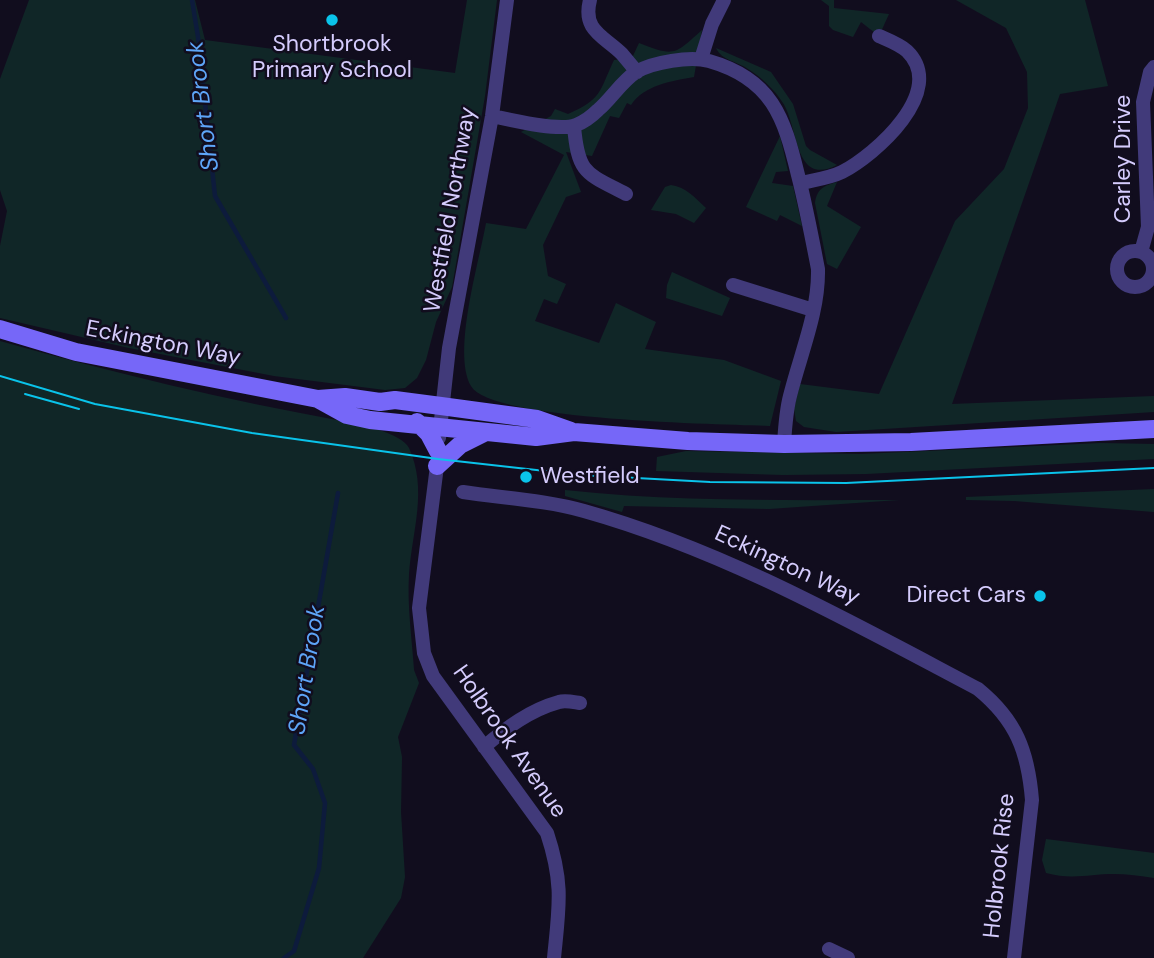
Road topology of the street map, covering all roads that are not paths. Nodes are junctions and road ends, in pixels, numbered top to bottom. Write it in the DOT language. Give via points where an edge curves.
graph roads {
  1 [pos="507,0"];
  2 [pos="590,0"];
  3 [pos="724,0"];
  4 [pos="879,36"];
  5 [pos="701,59"];
  6 [pos="1154,67"];
  7 [pos="637,72"];
  8 [pos="492,116"];
  9 [pos="574,126"];
  10 [pos="801,183"];
  11 [pos="626,194"];
  12 [pos="1141,252"];
  13 [pos="733,285"];
  14 [pos="813,310"];
  15 [pos="0,329"];
  16 [pos="318,400"];
  17 [pos="380,402"];
  18 [pos="441,406"];
  19 [pos="431,426"];
  20 [pos="1154,429"];
  21 [pos="574,432"];
  22 [pos="484,433"];
  23 [pos="783,444"];
  24 [pos="438,458"];
  25 [pos="463,492"];
  26 [pos="580,703"];
  27 [pos="484,747"];
  28 [pos="1031,778"];
  29 [pos="829,949"];
  30 [pos="554,958"];
  31 [pos="848,958"];
  32 [pos="1014,958"];
  1 -- 8 [label="street, Westfield Northway"];
  2 -- 7 [label="street" via="591,27"];
  3 -- 5 [label="street"];
  4 -- 10 [label="street" via="914,60 919,77 914,103 898,126 850,167"];
  5 -- 7 [label="street" via="673,60"];
  5 -- 10 [label="street" via="746,76 764,91 789,134"];
  6 -- 12 [label="street, Carley Drive" via="1143,102 1149,227"];
  7 -- 9 [label="street" via="597,112"];
  8 -- 9 [label="street" via="545,126"];
  8 -- 18 [label="street, Westfield Northway"];
  9 -- 11 [label="street" via="577,155 585,169"];
  10 -- 14 [label="street" via="818,269"];
  13 -- 14 [label="street"];
  14 -- 23 [label="street" via="789,400"];
  15 -- 16 [label="main road, Eckington Way" via="76,352"];
  16 -- 17 [label="main road, Eckington Way" via="345,397"];
  16 -- 19 [label="main road, Eckington Way" via="347,415"];
  17 -- 18 [label="main road, Eckington Way"];
  17 -- 19 [label="main road"];
  18 -- 19 [label="street, Westfield Northway"];
  18 -- 21 [label="main road, Eckington Way" via="537,419"];
  19 -- 22 [label="main road, Eckington Way"];
  19 -- 24 [label="main road" via="429,434"];
  20 -- 23 [label="main road, Eckington Way"];
  21 -- 22 [label="main road, Eckington Way" via="536,438"];
  21 -- 23 [label="main road, Eckington Way"];
  22 -- 24 [label="main road"];
  24 -- 27 [label="street, Holbrook Avenue" via="419,629 433,676"];
  25 -- 28 [label="street, Eckington Way" via="581,510 664,537 843,617 978,689 995,703 1010,720"];
  26 -- 27 [label="street" via="561,701 534,713 510,725"];
  27 -- 30 [label="street, Holbrook Avenue" via="547,833 556,859 560,884"];
  28 -- 32 [label="street, Holbrook Rise"];
  29 -- 31 [label="street"];
}
